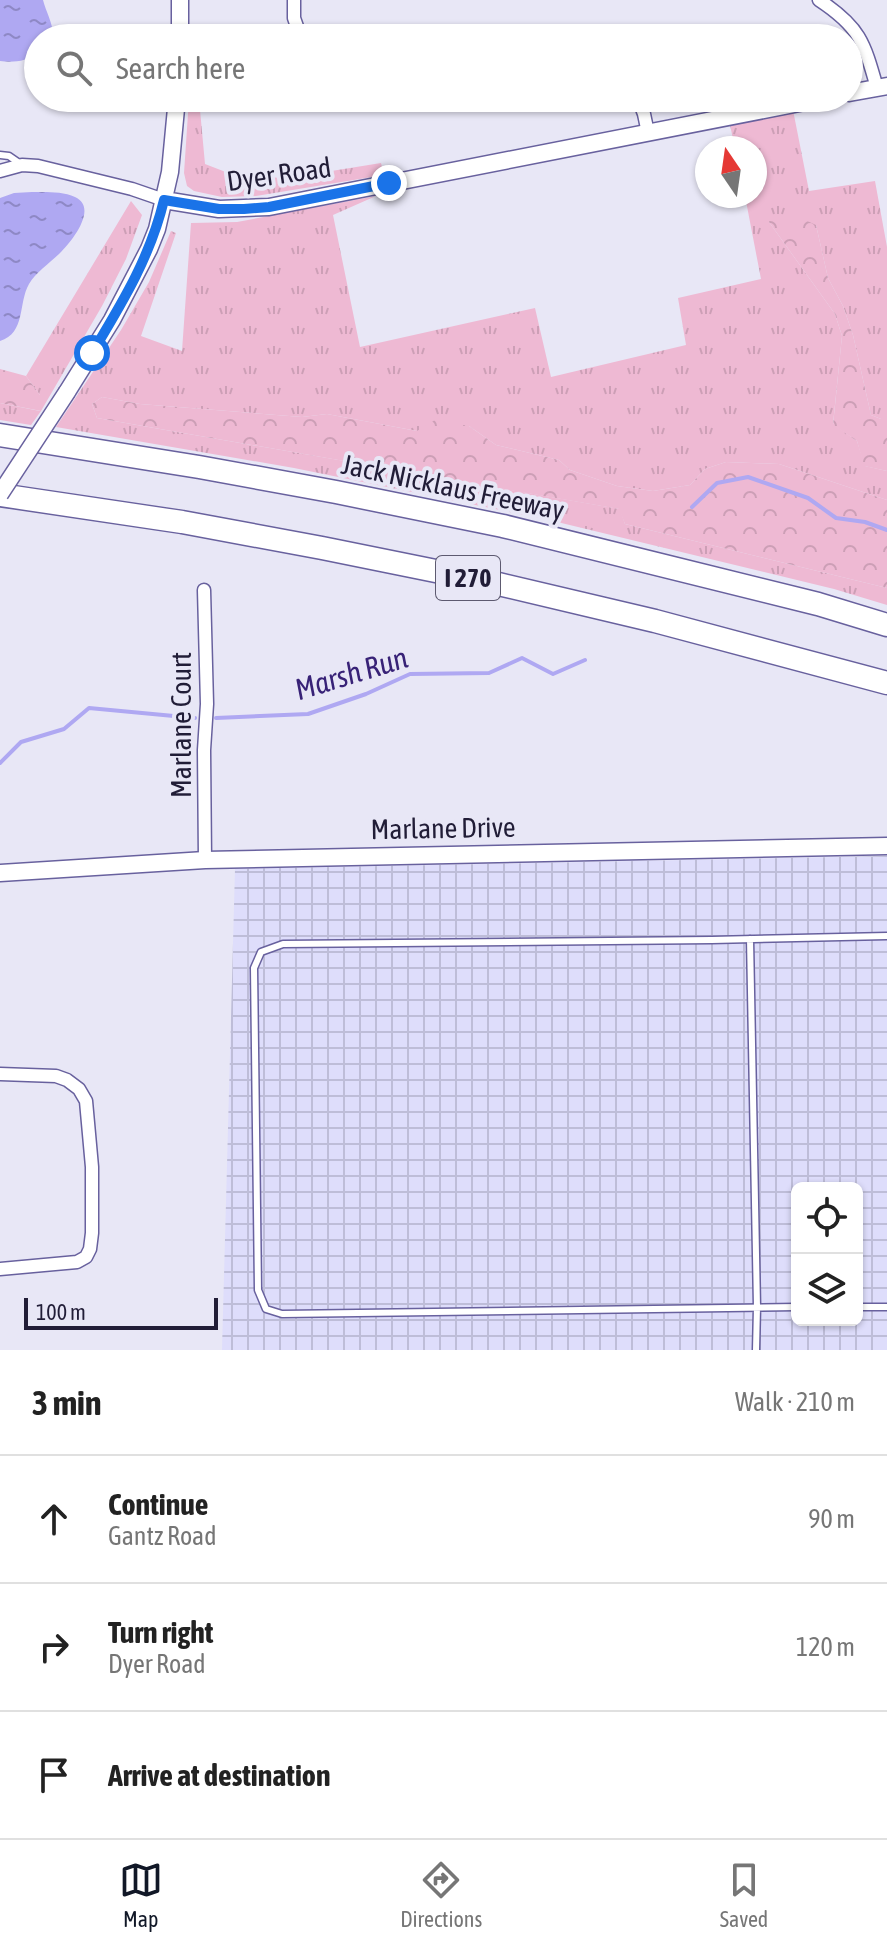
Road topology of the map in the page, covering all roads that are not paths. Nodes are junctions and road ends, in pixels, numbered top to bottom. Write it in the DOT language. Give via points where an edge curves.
graph roads {
  1 [pos="294,0"];
  2 [pos="819,0"];
  3 [pos="177,3"];
  4 [pos="179,24"];
  5 [pos="296,24"];
  6 [pos="850,24"];
  7 [pos="863,43"];
  8 [pos="882,87"];
  9 [pos="176,112"];
  10 [pos="643,112"];
  11 [pos="754,112"];
  12 [pos="648,133"];
  13 [pos="0,155"];
  14 [pos="22,165"];
  15 [pos="0,171"];
  16 [pos="164,200"];
  17 [pos="0,435"];
  18 [pos="0,494"];
  19 [pos="204,590"];
  20 [pos="887,625"];
  21 [pos="887,683"];
  22 [pos="887,846"];
  23 [pos="205,860"];
  24 [pos="0,873"];
  25 [pos="887,936"];
  26 [pos="750,939"];
  27 [pos="0,1074"];
  28 [pos="0,1269"];
  29 [pos="757,1307"];
  30 [pos="791,1307"];
  31 [pos="863,1307"];
  32 [pos="887,1307"];
  33 [pos="756,1350"];
  1 -- 5 [label="street"];
  2 -- 6 [label="street"];
  3 -- 4 [label="street"];
  7 -- 8 [label="street"];
  9 -- 16 [label="street"];
  10 -- 12 [label="street"];
  11 -- 12 [label="street, Dyer Road"];
  12 -- 16 [label="street, Dyer Road" via="269,207 219,209"];
  13 -- 14 [label="lane"];
  14 -- 15 [label="street"];
  14 -- 16 [label="street"];
  16 -- 18 [label="street, bridge" via="149,249 105,331"];
  17 -- 20 [label="highway, Jack Nicklaus Freeway / I 270" via="503,526"];
  18 -- 21 [label="highway, I 270" via="182,522 490,582"];
  19 -- 23 [label="street, Marlane Court"];
  22 -- 23 [label="street, Marlane Drive"];
  23 -- 24 [label="street, Marlane Drive"];
  25 -- 26 [label="lane"];
  26 -- 29 [label="lane"];
  26 -- 29 [label="lane" via="283,944 261,952 254,968 258,1290 266,1309 282,1314"];
  27 -- 28 [label="street" via="56,1076 79,1089 86,1101 92,1167 92,1233 86,1257"];
  29 -- 30 [label="lane"];
  29 -- 33 [label="lane"];
  31 -- 32 [label="lane"];
}
